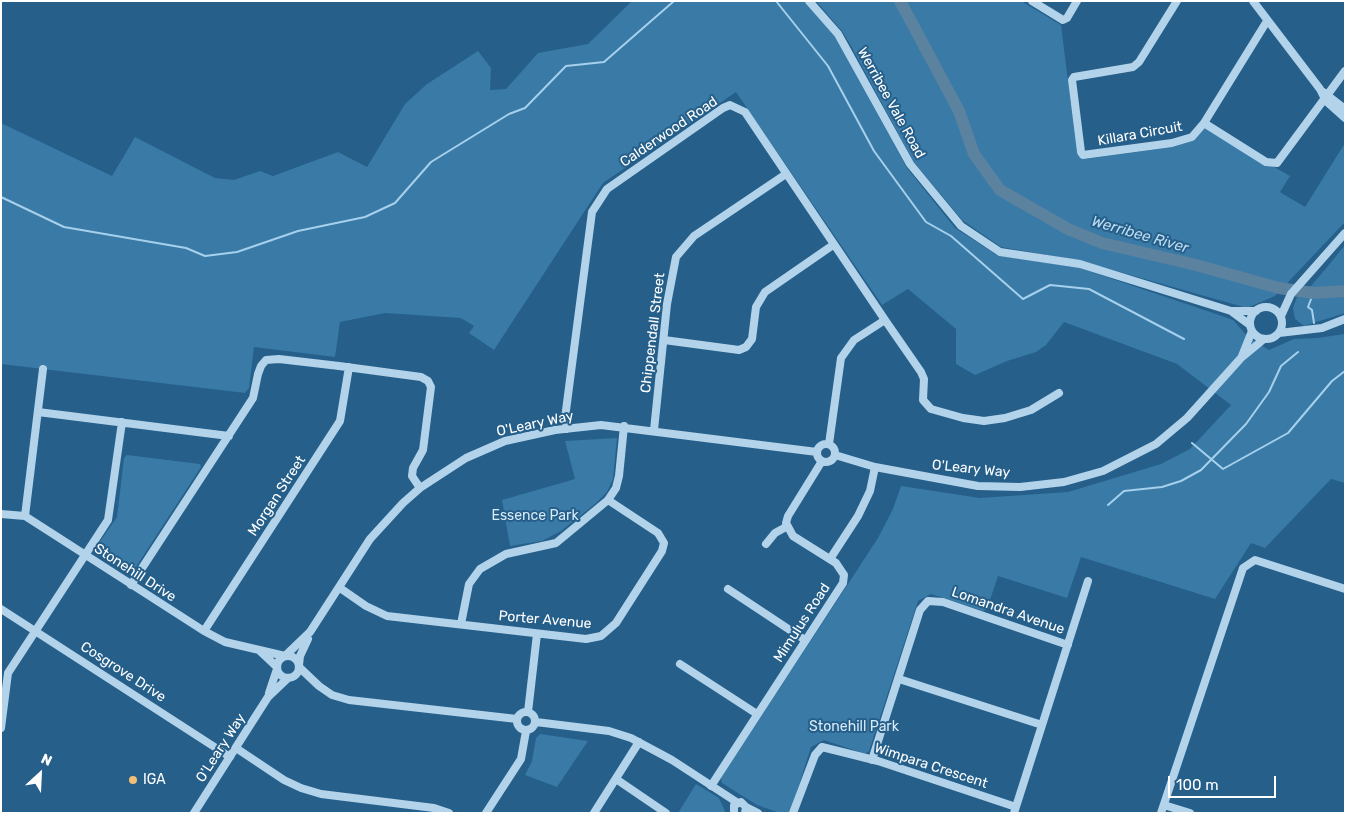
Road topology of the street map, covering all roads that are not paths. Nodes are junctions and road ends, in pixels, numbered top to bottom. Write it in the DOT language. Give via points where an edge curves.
graph roads {
  1 [pos="809,1"];
  2 [pos="1032,1"];
  3 [pos="1077,1"];
  4 [pos="1177,1"];
  5 [pos="1253,1"];
  6 [pos="1267,21"];
  7 [pos="1345,71"];
  8 [pos="1325,96"];
  9 [pos="1345,109"];
  10 [pos="1345,118"];
  11 [pos="1204,123"];
  12 [pos="786,174"];
  13 [pos="1345,233"];
  14 [pos="833,246"];
  15 [pos="1291,294"];
  16 [pos="1269,307"];
  17 [pos="1231,311"];
  18 [pos="1256,311"];
  19 [pos="1281,318"];
  20 [pos="1345,319"];
  21 [pos="885,320"];
  22 [pos="1251,328"];
  23 [pos="1299,329"];
  24 [pos="1279,333"];
  25 [pos="1264,339"];
  26 [pos="664,340"];
  27 [pos="1241,358"];
  28 [pos="349,367"];
  29 [pos="43,369"];
  30 [pos="1058,393"];
  31 [pos="38,412"];
  32 [pos="122,422"];
  33 [pos="624,426"];
  34 [pos="567,429"];
  35 [pos="654,430"];
  36 [pos="229,436"];
  37 [pos="829,444"];
  38 [pos="817,452"];
  39 [pos="835,455"];
  40 [pos="822,461"];
  41 [pos="875,467"];
  42 [pos="420,488"];
  43 [pos="608,500"];
  44 [pos="1,514"];
  45 [pos="25,516"];
  46 [pos="786,527"];
  47 [pos="766,544"];
  48 [pos="86,556"];
  49 [pos="830,559"];
  50 [pos="1088,581"];
  51 [pos="131,585"];
  52 [pos="340,588"];
  53 [pos="728,589"];
  54 [pos="1345,589"];
  55 [pos="1,609"];
  56 [pos="460,624"];
  57 [pos="36,630"];
  58 [pos="204,631"];
  59 [pos="310,632"];
  60 [pos="538,634"];
  61 [pos="806,640"];
  62 [pos="1068,644"];
  63 [pos="258,650"];
  64 [pos="285,656"];
  65 [pos="680,664"];
  66 [pos="299,666"];
  67 [pos="277,668"];
  68 [pos="290,678"];
  69 [pos="899,679"];
  70 [pos="319,686"];
  71 [pos="268,697"];
  72 [pos="528,712"];
  73 [pos="757,714"];
  74 [pos="517,719"];
  75 [pos="536,722"];
  76 [pos="1042,725"];
  77 [pos="1,728"];
  78 [pos="526,731"];
  79 [pos="639,742"];
  80 [pos="236,748"];
  81 [pos="230,757"];
  82 [pos="872,760"];
  83 [pos="616,779"];
  84 [pos="711,786"];
  85 [pos="737,809"];
  86 [pos="1163,809"];
  87 [pos="1015,810"];
  88 [pos="194,813"];
  89 [pos="449,813"];
  90 [pos="486,813"];
  91 [pos="594,813"];
  92 [pos="666,813"];
  93 [pos="758,813"];
  94 [pos="793,813"];
  95 [pos="1190,813"];
  1 -- 17 [label="street, Werribee Vale Road" via="838,34 910,164 961,226 1000,252 1080,264"];
  2 -- 3 [label="street" via="1063,20"];
  4 -- 11 [label="street, Killara Circuit" via="1133,67 1074,77 1072,80 1081,152 1088,156 1172,143 1192,137"];
  5 -- 6 [label="street"];
  6 -- 8 [label="street"];
  6 -- 11 [label="street, Killara Circuit"];
  7 -- 8 [label="street"];
  8 -- 9 [label="street"];
  8 -- 10 [label="street"];
  8 -- 11 [label="street" via="1277,163 1266,162"];
  12 -- 14 [label="street, Calderwood Road"];
  12 -- 26 [label="street, Chippendall Street" via="684,246 673,269"];
  12 -- 34 [label="street, Calderwood Road" via="744,112 730,105 607,189 589,222 565,418"];
  13 -- 15 [label="street"];
  14 -- 21 [label="street, Calderwood Road"];
  14 -- 26 [label="street" via="765,292 756,307 752,339 746,348 739,350"];
  15 -- 16 [label="street"];
  15 -- 19 [label="street"];
  16 -- 18 [label="street"];
  16 -- 19 [label="street"];
  17 -- 18 [label="street, Werribee Vale Road"];
  17 -- 22 [label="street, Werribee Vale Road"];
  18 -- 22 [label="street" via="1252,315"];
  19 -- 23 [label="street"];
  19 -- 24 [label="street"];
  20 -- 23 [label="street" via="1322,328"];
  21 -- 30 [label="street, Calderwood Road" via="921,372 925,404 931,409 984,421 1031,410"];
  21 -- 37 [label="street" via="854,340 841,358"];
  22 -- 25 [label="street"];
  22 -- 27 [label="street, O'Leary Way"];
  23 -- 24 [label="street"];
  24 -- 25 [label="street"];
  25 -- 27 [label="street, O'Leary Way"];
  26 -- 35 [label="street, Chippendall Street"];
  27 -- 41 [label="street, O'Leary Way" via="1187,418 1156,444 1103,471 1072,480 1020,487 978,486"];
  28 -- 36 [label="street" via="266,360 261,366 253,398"];
  28 -- 42 [label="street" via="421,377 428,381 431,387 423,450 412,476"];
  28 -- 58 [label="street, Morgan Street" via="340,421"];
  29 -- 31 [label="street"];
  31 -- 32 [label="street"];
  31 -- 45 [label="street"];
  32 -- 36 [label="street"];
  32 -- 48 [label="street" via="111,514"];
  33 -- 34 [label="street, O'Leary Way"];
  33 -- 35 [label="street, O'Leary Way"];
  33 -- 43 [label="street" via="619,476"];
  34 -- 42 [label="street, O'Leary Way" via="505,441 466,458"];
  35 -- 38 [label="street, O'Leary Way"];
  36 -- 51 [label="street"];
  37 -- 38 [label="street" via="820,446"];
  37 -- 39 [label="street" via="835,449"];
  38 -- 40 [label="street"];
  39 -- 40 [label="street" via="831,462"];
  39 -- 41 [label="street, O'Leary Way"];
  40 -- 46 [label="street" via="788,516"];
  41 -- 49 [label="street" via="870,491 858,516"];
  42 -- 52 [label="street, O'Leary Way" via="370,539"];
  43 -- 56 [label="street" via="556,543 506,554 480,568 469,584"];
  43 -- 60 [label="street, Porter Avenue" via="664,538 662,552 616,622 601,636 586,639"];
  44 -- 45 [label="street, Stonehill Drive"];
  45 -- 48 [label="street, Stonehill Drive"];
  46 -- 47 [label="street" via="775,533"];
  46 -- 49 [label="street, Mimulus Road" via="793,536"];
  48 -- 51 [label="street, Stonehill Drive"];
  48 -- 57 [label="street"];
  49 -- 61 [label="street, Mimulus Road" via="839,566 844,579"];
  50 -- 62 [label="street"];
  51 -- 58 [label="street, Stonehill Drive"];
  52 -- 56 [label="street, Porter Avenue" via="387,616"];
  52 -- 59 [label="street, O'Leary Way"];
  53 -- 61 [label="street"];
  54 -- 86 [label="street" via="1255,560 1243,568"];
  55 -- 57 [label="street, Cosgrove Drive"];
  56 -- 60 [label="street, Porter Avenue"];
  57 -- 77 [label="street" via="8,673"];
  57 -- 81 [label="street, Cosgrove Drive"];
  58 -- 63 [label="street, Stonehill Drive" via="225,642"];
  59 -- 64 [label="street"];
  59 -- 66 [label="street"];
  60 -- 72 [label="street"];
  61 -- 73 [label="street, Mimulus Road"];
  62 -- 69 [label="street, Lomandra Avenue" via="943,602 928,601 920,610"];
  62 -- 76 [label="street"];
  63 -- 64 [label="street, Stonehill Drive"];
  63 -- 67 [label="street"];
  64 -- 66 [label="street" via="296,659"];
  64 -- 67 [label="street" via="278,661"];
  65 -- 73 [label="street"];
  66 -- 68 [label="street" via="297,674"];
  66 -- 70 [label="street"];
  67 -- 68 [label="street" via="282,676"];
  67 -- 71 [label="street"];
  68 -- 70 [label="street"];
  68 -- 71 [label="street"];
  69 -- 76 [label="street"];
  69 -- 82 [label="street, Lomandra Avenue"];
  70 -- 74 [label="street" via="349,700"];
  71 -- 80 [label="street, O'Leary Way"];
  72 -- 74 [label="street"];
  72 -- 75 [label="street"];
  73 -- 84 [label="street, Mimulus Road"];
  74 -- 78 [label="street" via="520,728"];
  75 -- 78 [label="street"];
  75 -- 79 [label="street" via="609,731"];
  76 -- 87 [label="street"];
  78 -- 90 [label="street" via="521,759"];
  79 -- 83 [label="street"];
  79 -- 84 [label="street"];
  80 -- 81 [label="street, O'Leary Way"];
  80 -- 89 [label="street" via="284,780 314,792 434,808"];
  81 -- 88 [label="street, O'Leary Way"];
  82 -- 87 [label="street, Wimpara Crescent"];
  82 -- 94 [label="street, Wimpara Crescent" via="822,746 814,755"];
  83 -- 91 [label="street"];
  83 -- 92 [label="street"];
  84 -- 85 [label="street"];
  85 -- 93 [label="street"];
  86 -- 95 [label="street"];
}
